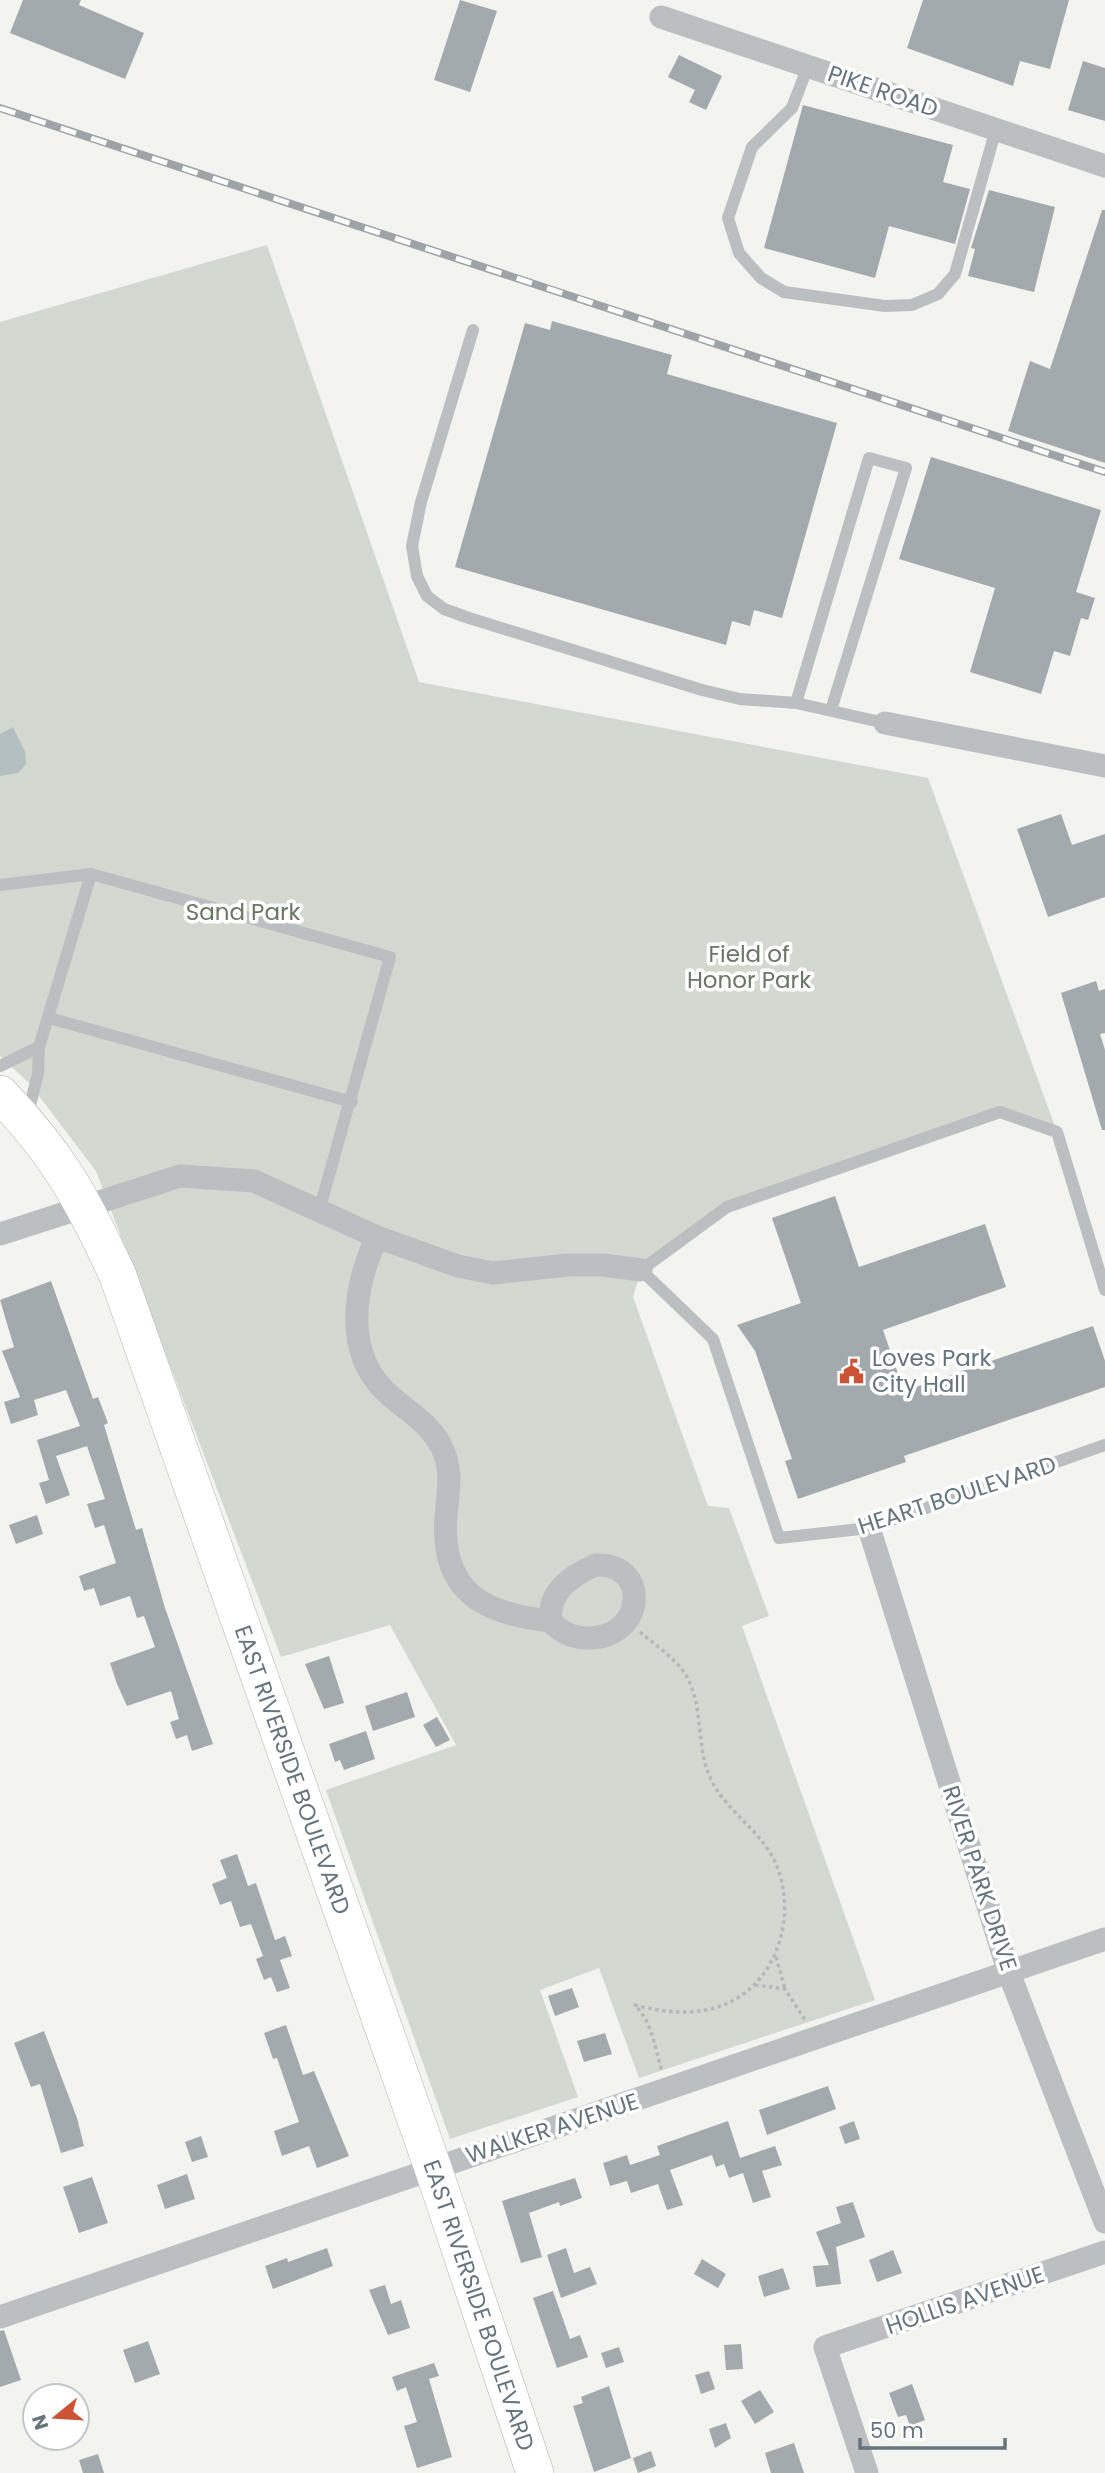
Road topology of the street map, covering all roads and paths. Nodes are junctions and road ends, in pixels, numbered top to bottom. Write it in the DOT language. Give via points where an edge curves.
graph roads {
  1 [pos="661,17"];
  2 [pos="808,66"];
  3 [pos="996,129"];
  4 [pos="1105,166"];
  5 [pos="474,330"];
  6 [pos="796,703"];
  7 [pos="831,710"];
  8 [pos="884,723"];
  9 [pos="1105,766"];
  10 [pos="91,874"];
  11 [pos="0,885"];
  12 [pos="49,1018"];
  13 [pos="39,1047"];
  14 [pos="0,1066"];
  15 [pos="0,1094"];
  16 [pos="352,1102"];
  17 [pos="26,1121"];
  18 [pos="85,1206"];
  19 [pos="319,1212"];
  20 [pos="0,1234"];
  21 [pos="377,1237"];
  22 [pos="641,1270"];
  23 [pos="1105,1290"];
  24 [pos="1105,1445"];
  25 [pos="869,1528"];
  26 [pos="550,1621"];
  27 [pos="628,1621"];
  28 [pos="1105,1939"];
  29 [pos="776,1954"];
  30 [pos="1009,1973"];
  31 [pos="755,1985"];
  32 [pos="785,1989"];
  33 [pos="812,2042"];
  34 [pos="667,2090"];
  35 [pos="433,2168"];
  36 [pos="1105,2222"];
  37 [pos="1105,2252"];
  38 [pos="0,2317"];
  39 [pos="535,2473"];
  40 [pos="867,2473"];
  1 -- 2 [label="street, PIKE ROAD"];
  2 -- 3 [label="street, PIKE ROAD"];
  2 -- 3 [label="lane" via="792,108 752,147 728,218 738,253 761,278 784,292 885,306 912,305 938,294 955,274"];
  3 -- 4 [label="street, PIKE ROAD"];
  5 -- 6 [label="lane" via="412,546 417,576 427,596 468,618 702,690 740,699"];
  6 -- 7 [label="lane"];
  6 -- 7 [label="lane" via="869,458 906,468"];
  7 -- 8 [label="lane"];
  8 -- 9 [label="street"];
  10 -- 11 [label="lane"];
  10 -- 12 [label="lane"];
  10 -- 16 [label="lane" via="390,957"];
  12 -- 13 [label="lane"];
  12 -- 16 [label="lane"];
  13 -- 14 [label="lane"];
  13 -- 17 [label="lane" via="38,1074"];
  15 -- 17 [label="main road, EAST RIVERSIDE BOULEVARD"];
  16 -- 19 [label="lane"];
  17 -- 18 [label="main road, EAST RIVERSIDE BOULEVARD" via="61,1165"];
  18 -- 19 [label="street" via="180,1176 254,1181"];
  18 -- 20 [label="street"];
  18 -- 35 [label="main road, EAST RIVERSIDE BOULEVARD" via="118,1276"];
  19 -- 21 [label="street"];
  21 -- 22 [label="street" via="458,1266 493,1273 568,1265"];
  21 -- 26 [label="street" via="359,1291 359,1345 375,1380 433,1431 443,1450 450,1471 445,1543 451,1563 475,1600 493,1611"];
  22 -- 23 [label="lane" via="727,1207 1000,1112 1057,1132"];
  22 -- 25 [label="lane, HEART BOULEVARD" via="713,1339 779,1538"];
  24 -- 25 [label="lane, HEART BOULEVARD"];
  25 -- 30 [label="street, RIVER PARK DRIVE"];
  26 -- 27 [label="street" via="561,1632 584,1638 609,1636"];
  26 -- 27 [label="street" via="550,1606 568,1580 596,1565 609,1565 620,1570 634,1592 635,1605"];
  27 -- 29 [label="path" via="681,1668 693,1697 709,1775 768,1847 778,1867 784,1888 784,1918"];
  28 -- 30 [label="street, WALKER AVENUE"];
  29 -- 31 [label="path"];
  29 -- 32 [label="path"];
  30 -- 33 [label="street, WALKER AVENUE"];
  30 -- 36 [label="street, RIVER PARK DRIVE"];
  31 -- 32 [label="path"];
  31 -- 34 [label="path" via="716,2008 676,2011 635,2005 652,2030"];
  32 -- 33 [label="path" via="802,2011"];
  33 -- 34 [label="street, WALKER AVENUE"];
  34 -- 35 [label="street, WALKER AVENUE"];
  35 -- 38 [label="street, WALKER AVENUE"];
  35 -- 39 [label="main road, EAST RIVERSIDE BOULEVARD"];
  37 -- 40 [label="street, HOLLIS AVENUE" via="825,2347"];
}
